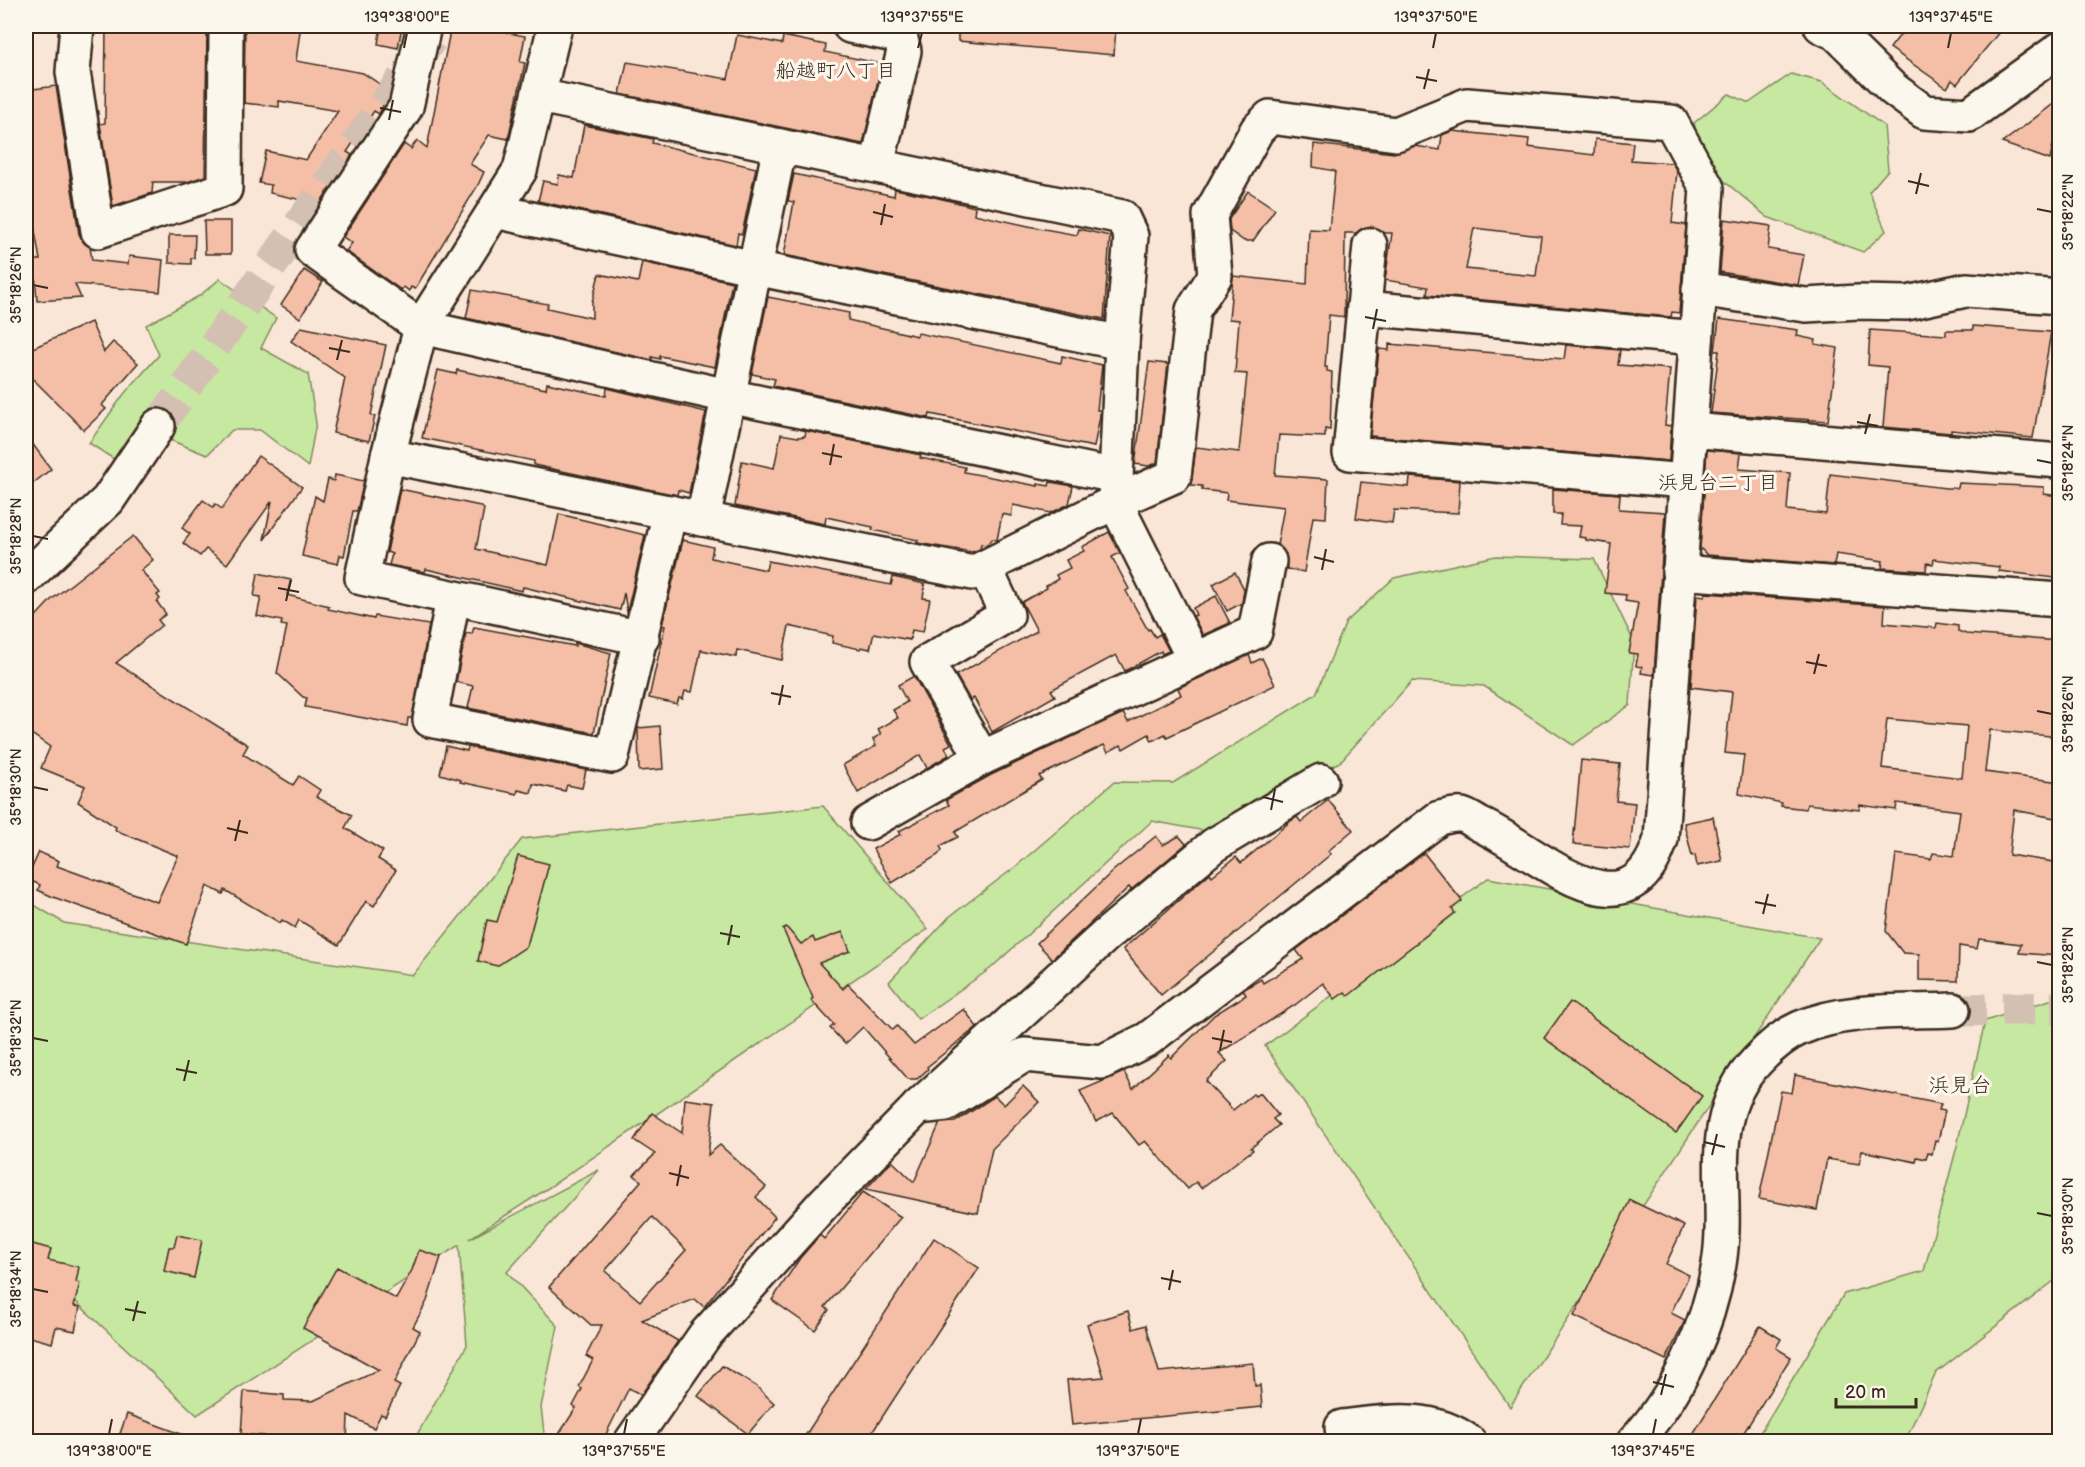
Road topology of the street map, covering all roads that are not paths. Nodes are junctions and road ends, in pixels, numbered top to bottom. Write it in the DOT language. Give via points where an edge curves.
graph roads {
  1 [pos="77,26"];
  2 [pos="226,26"];
  3 [pos="424,26"];
  4 [pos="555,26"];
  5 [pos="850,26"];
  6 [pos="1821,26"];
  7 [pos="901,31"];
  8 [pos="2060,49"];
  9 [pos="539,96"];
  10 [pos="780,146"];
  11 [pos="877,165"];
  12 [pos="495,211"];
  13 [pos="1370,245"];
  14 [pos="755,268"];
  15 [pos="1699,289"];
  16 [pos="2060,297"];
  17 [pos="1364,308"];
  18 [pos="421,327"];
  19 [pos="1696,338"];
  20 [pos="1122,343"];
  21 [pos="728,396"];
  22 [pos="158,426"];
  23 [pos="1690,430"];
  24 [pos="388,456"];
  25 [pos="2060,461"];
  26 [pos="1686,481"];
  27 [pos="1115,489"];
  28 [pos="670,512"];
  29 [pos="703,519"];
  30 [pos="1269,561"];
  31 [pos="985,568"];
  32 [pos="1679,572"];
  33 [pos="26,578"];
  34 [pos="453,598"];
  35 [pos="2060,600"];
  36 [pos="642,638"];
  37 [pos="1194,659"];
  38 [pos="982,758"];
  39 [pos="1321,781"];
  40 [pos="868,823"];
  41 [pos="1953,1010"];
  42 [pos="918,1107"];
  43 [pos="1343,1434"];
  44 [pos="631,1442"];
  45 [pos="1469,1442"];
  46 [pos="1634,1442"];
  1 -- 2 [label="street" via="73,72 98,231 225,189"];
  3 -- 18 [label="street" via="406,107 312,250"];
  4 -- 9 [label="street"];
  5 -- 7 [label="street"];
  6 -- 8 [label="street" via="1836,33 1893,89 1924,112 1969,115"];
  7 -- 11 [label="street" via="904,51"];
  9 -- 10 [label="street"];
  9 -- 12 [label="street" via="520,170"];
  10 -- 11 [label="street"];
  10 -- 14 [label="street"];
  11 -- 20 [label="street" via="1122,217 1131,236"];
  12 -- 14 [label="street"];
  12 -- 18 [label="street"];
  13 -- 17 [label="street"];
  14 -- 20 [label="street"];
  14 -- 21 [label="street"];
  15 -- 16 [label="street" via="1806,305 1907,303 1966,290"];
  15 -- 19 [label="street"];
  15 -- 27 [label="street" via="1707,188 1671,122 1467,105 1396,134 1270,117 1257,130 1210,215 1215,276 1193,310 1174,476"];
  17 -- 19 [label="street"];
  17 -- 26 [label="street" via="1350,453"];
  18 -- 21 [label="street"];
  18 -- 24 [label="street"];
  19 -- 23 [label="street"];
  20 -- 27 [label="street"];
  21 -- 27 [label="street"];
  21 -- 29 [label="street"];
  22 -- 33 [label="street" via="108,500"];
  23 -- 25 [label="street"];
  23 -- 26 [label="street"];
  24 -- 28 [label="street"];
  24 -- 34 [label="street" via="362,578"];
  26 -- 32 [label="street"];
  27 -- 31 [label="street"];
  27 -- 37 [label="street"];
  28 -- 29 [label="street"];
  28 -- 36 [label="street"];
  29 -- 31 [label="street" via="973,573"];
  30 -- 37 [label="street" via="1255,632"];
  31 -- 38 [label="street" via="1007,615 927,662"];
  32 -- 35 [label="street"];
  32 -- 42 [label="street" via="1661,839 1653,863 1632,885 1609,889 1577,883 1497,832 1462,815 1439,818 1148,1039 1102,1062 1023,1055 946,1104"];
  34 -- 36 [label="street"];
  34 -- 36 [label="street" via="430,720 612,756"];
  37 -- 38 [label="street"];
  38 -- 40 [label="street"];
  39 -- 42 [label="street" via="1214,845 1105,936"];
  41 -- 46 [label="street" via="1835,1018 1800,1028 1771,1047 1741,1078 1727,1109 1720,1146 1723,1219 1719,1263 1708,1311 1690,1357 1666,1399"];
  42 -- 44 [label="street" via="825,1202 705,1335"];
  43 -- 45 [label="street" via="1412,1420 1457,1432"];
}
